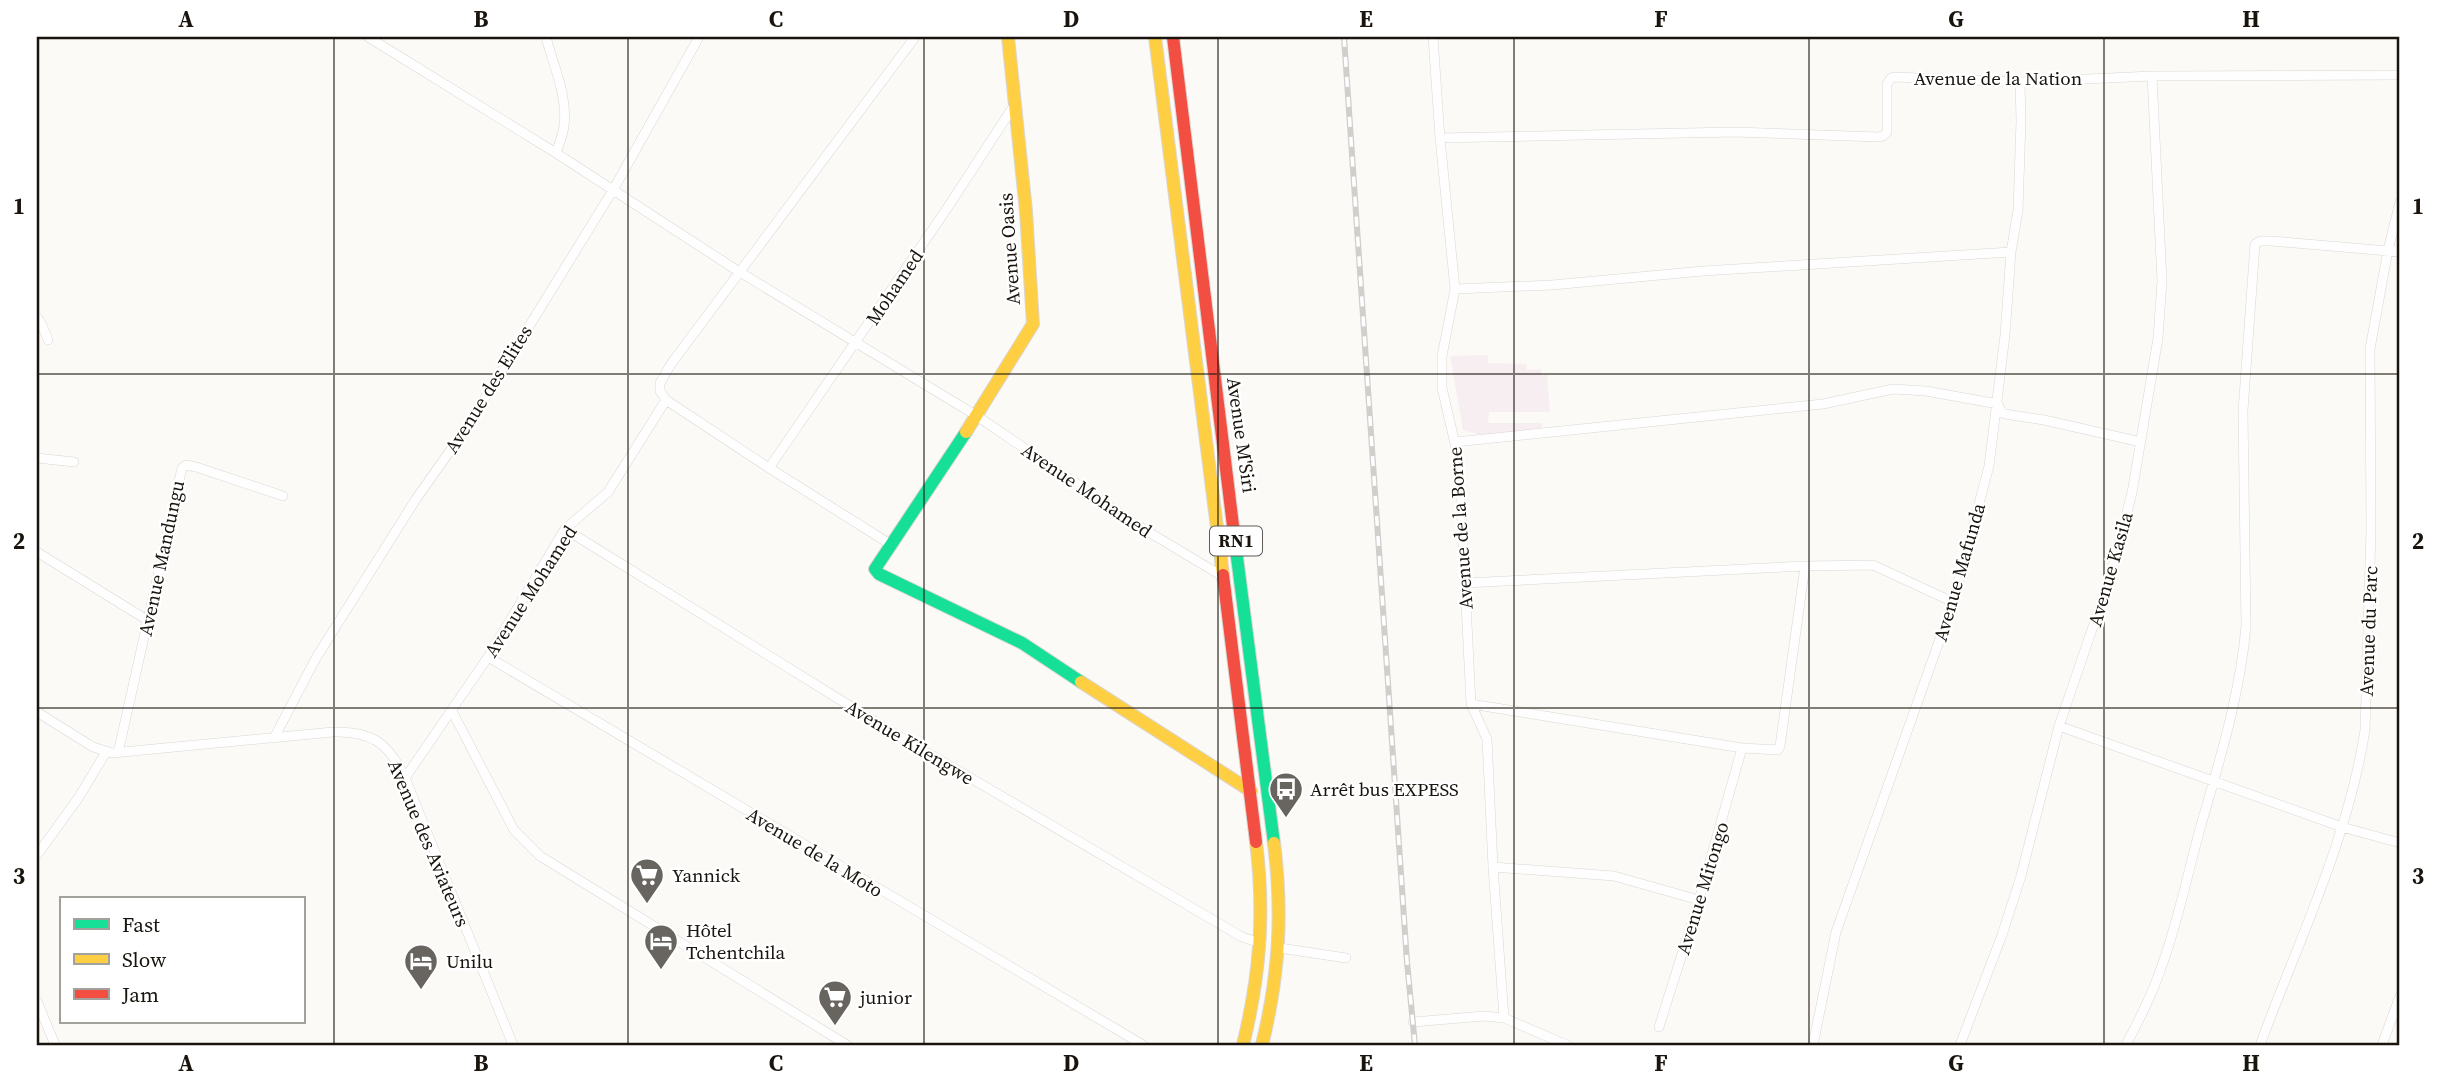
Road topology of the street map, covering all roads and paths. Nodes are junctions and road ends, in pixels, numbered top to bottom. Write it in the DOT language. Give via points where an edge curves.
graph roads {
  1 [pos="368,37"];
  2 [pos="546,37"];
  3 [pos="699,37"];
  4 [pos="915,37"];
  5 [pos="1008,37"];
  6 [pos="1155,37"];
  7 [pos="1173,37"];
  8 [pos="1433,37"];
  9 [pos="2400,75"];
  10 [pos="2152,76"];
  11 [pos="2020,82"];
  12 [pos="1016,103"];
  13 [pos="1440,138"];
  14 [pos="556,153"];
  15 [pos="613,190"];
  16 [pos="2400,202"];
  17 [pos="2388,250"];
  18 [pos="2011,252"];
  19 [pos="2400,252"];
  20 [pos="738,271"];
  21 [pos="1455,289"];
  22 [pos="37,317"];
  23 [pos="48,340"];
  24 [pos="856,343"];
  25 [pos="666,400"];
  26 [pos="1998,404"];
  27 [pos="977,416"];
  28 [pos="1455,442"];
  29 [pos="2141,442"];
  30 [pos="37,458"];
  31 [pos="74,462"];
  32 [pos="769,468"];
  33 [pos="283,496"];
  34 [pos="565,529"];
  35 [pos="890,544"];
  36 [pos="37,552"];
  37 [pos="1805,566"];
  38 [pos="1223,576"];
  39 [pos="1464,583"];
  40 [pos="1953,602"];
  41 [pos="147,620"];
  42 [pos="488,657"];
  43 [pos="1471,704"];
  44 [pos="452,711"];
  45 [pos="37,712"];
  46 [pos="2059,726"];
  47 [pos="274,738"];
  48 [pos="1742,748"];
  49 [pos="106,752"];
  50 [pos="118,753"];
  51 [pos="405,778"];
  52 [pos="2214,781"];
  53 [pos="1251,791"];
  54 [pos="2342,827"];
  55 [pos="2400,843"];
  56 [pos="1276,844"];
  57 [pos="1258,847"];
  58 [pos="37,855"];
  59 [pos="1493,867"];
  60 [pos="1699,900"];
  61 [pos="1261,943"];
  62 [pos="1280,948"];
  63 [pos="1346,958"];
  64 [pos="37,1001"];
  65 [pos="2399,1001"];
  66 [pos="1504,1018"];
  67 [pos="1413,1022"];
  68 [pos="1659,1027"];
  69 [pos="1542,1034"];
  70 [pos="55,1045"];
  71 [pos="513,1045"];
  72 [pos="847,1045"];
  73 [pos="1143,1045"];
  74 [pos="1243,1045"];
  75 [pos="1262,1045"];
  76 [pos="1541,1045"];
  77 [pos="1567,1045"];
  78 [pos="1813,1045"];
  79 [pos="1960,1045"];
  80 [pos="2126,1045"];
  81 [pos="2260,1045"];
  82 [pos="2382,1045"];
  1 -- 14 [label="street, Avenue Mohamed"];
  2 -- 14 [label="street" via="564,111"];
  3 -- 15 [label="street, Avenue des Elites"];
  4 -- 20 [label="street, Avenue Mohamed"];
  5 -- 12 [label="main road, Avenue Oasis"];
  6 -- 38 [label="main road, Avenue M'Siri / RN1"];
  7 -- 56 [label="main road, Avenue M'Siri / RN1"];
  8 -- 13 [label="street, Avenue de la Borne"];
  9 -- 10 [label="street, Avenue de la Nation"];
  10 -- 11 [label="street, Avenue de la Nation"];
  10 -- 29 [label="street, Avenue Kasila" via="2162,281"];
  11 -- 13 [label="street, Avenue de la Nation" via="1891,78 1887,84 1887,132 1878,137 1735,132"];
  11 -- 18 [label="street, Avenue Mafunda" via="2018,210"];
  12 -- 24 [label="street, Mohamed"];
  12 -- 27 [label="main road, Avenue Oasis" via="1033,324"];
  13 -- 21 [label="street, Avenue de la Borne"];
  14 -- 15 [label="street, Avenue Mohamed"];
  15 -- 20 [label="street, Avenue Mohamed"];
  15 -- 47 [label="street, Avenue des Elites" via="469,424 316,659"];
  16 -- 17 [label="street, Avenue du Parc"];
  17 -- 19 [label="street"];
  17 -- 52 [label="street" via="2272,241 2255,244 2243,411 2246,626 2236,697"];
  17 -- 54 [label="street, Avenue du Parc" via="2370,349 2365,730"];
  18 -- 21 [label="street"];
  18 -- 26 [label="street, Avenue Mafunda"];
  20 -- 24 [label="street, Avenue Mohamed"];
  20 -- 25 [label="street, Avenue Mohamed" via="665,373 660,391"];
  21 -- 28 [label="street, Avenue de la Borne" via="1442,374"];
  22 -- 23 [label="street"];
  24 -- 27 [label="street, Avenue Mohamed"];
  24 -- 32 [label="street, Mohamed"];
  25 -- 32 [label="street"];
  25 -- 34 [label="street, Avenue Mohamed" via="608,492"];
  26 -- 28 [label="street" via="1893,389 1823,404"];
  26 -- 29 [label="street" via="2001,413"];
  26 -- 40 [label="street, Avenue Mafunda" via="1989,466"];
  27 -- 35 [label="main road, Avenue Oasis"];
  27 -- 38 [label="street, Avenue Mohamed" via="1137,525"];
  28 -- 39 [label="street, Avenue de la Borne"];
  29 -- 46 [label="street, Avenue Kasila" via="2111,573"];
  30 -- 31 [label="street"];
  32 -- 35 [label="street"];
  33 -- 41 [label="street, Avenue Mandungu" via="196,467 182,468"];
  34 -- 42 [label="street, Avenue Mohamed"];
  34 -- 61 [label="street, Avenue Kilengwe" via="887,729 1242,937"];
  35 -- 53 [label="main road, Avenue Oasis" via="876,565 879,574 1023,643"];
  36 -- 41 [label="street"];
  37 -- 39 [label="street"];
  37 -- 40 [label="street" via="1873,565"];
  37 -- 48 [label="street" via="1780,746 1776,751"];
  38 -- 53 [label="main road, Avenue M'Siri / RN1"];
  39 -- 43 [label="street, Avenue de la Borne"];
  40 -- 78 [label="street, Avenue Mafunda" via="1836,932"];
  41 -- 50 [label="street, Avenue Mandungu"];
  42 -- 44 [label="street, Avenue Mohamed"];
  42 -- 73 [label="street, Avenue de la Moto"];
  43 -- 48 [label="street"];
  43 -- 59 [label="street, Avenue de la Borne" via="1487,739"];
  44 -- 51 [label="street, Avenue Mohamed"];
  44 -- 72 [label="street" via="514,830 540,856"];
  45 -- 49 [label="street, Avenue des Aviateurs"];
  46 -- 52 [label="street"];
  46 -- 79 [label="street, Avenue Kasila" via="2021,876"];
  47 -- 50 [label="street, Avenue des Aviateurs"];
  47 -- 51 [label="street, Avenue des Aviateurs" via="333,732 368,736 390,751"];
  48 -- 60 [label="street, Avenue Mitongo"];
  49 -- 50 [label="street, Avenue des Aviateurs"];
  49 -- 58 [label="street"];
  51 -- 71 [label="street, Avenue des Aviateurs"];
  52 -- 54 [label="street"];
  52 -- 80 [label="street" via="2162,967"];
  53 -- 57 [label="main road, Avenue M'Siri / RN1"];
  54 -- 55 [label="street"];
  54 -- 81 [label="street, Avenue du Parc"];
  56 -- 57 [label="main road"];
  56 -- 62 [label="main road, Avenue M'Siri / RN1"];
  57 -- 61 [label="main road, Avenue M'Siri / RN1"];
  59 -- 60 [label="street" via="1614,876"];
  59 -- 66 [label="street, Avenue de la Borne"];
  60 -- 68 [label="street, Avenue Mitongo"];
  61 -- 74 [label="main road, Avenue M'Siri / RN1"];
  62 -- 63 [label="street"];
  62 -- 75 [label="main road, Avenue M'Siri / RN1"];
  64 -- 70 [label="street"];
  65 -- 82 [label="street"];
  66 -- 67 [label="street"];
  66 -- 69 [label="street"];
  69 -- 76 [label="street"];
  69 -- 77 [label="street"];
}
